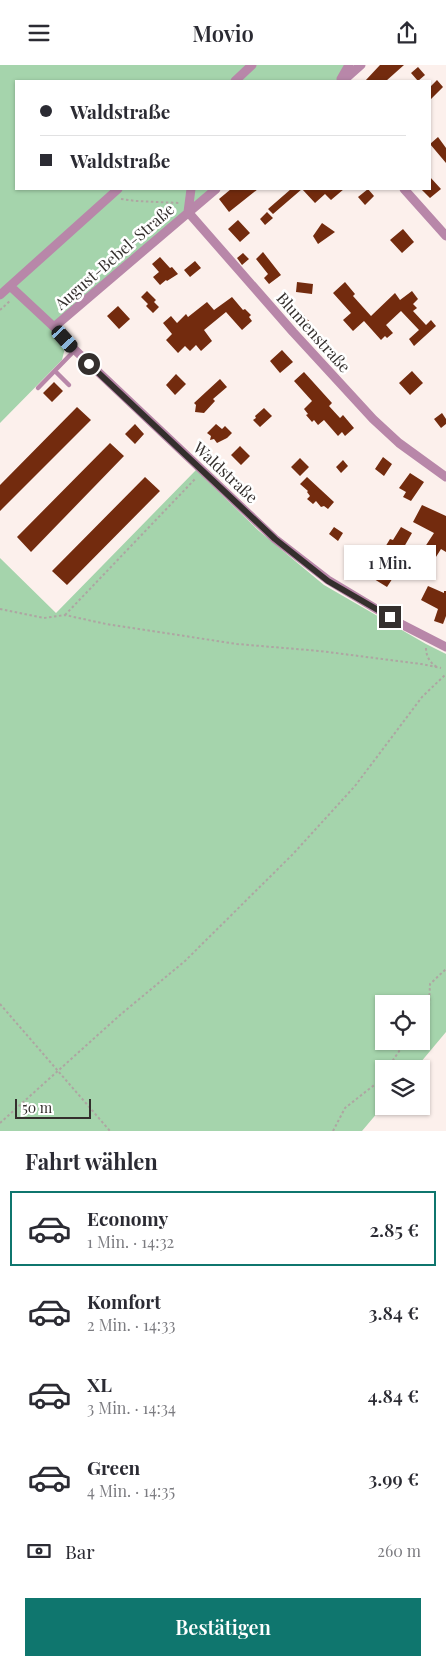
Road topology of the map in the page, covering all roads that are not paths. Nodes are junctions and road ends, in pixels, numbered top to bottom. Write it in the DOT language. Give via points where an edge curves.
graph roads {
  1 [pos="252,65"];
  2 [pos="349,65"];
  3 [pos="361,65"];
  4 [pos="236,80"];
  5 [pos="342,80"];
  6 [pos="342,80"];
  7 [pos="117,190"];
  8 [pos="191,190"];
  9 [pos="215,190"];
  10 [pos="405,190"];
  11 [pos="188,209"];
  12 [pos="446,237"];
  13 [pos="10,286"];
  14 [pos="0,295"];
  15 [pos="54,327"];
  16 [pos="75,351"];
  17 [pos="55,371"];
  18 [pos="70,385"];
  19 [pos="38,388"];
  20 [pos="446,477"];
  21 [pos="446,647"];
  1 -- 4 [label="street"];
  2 -- 5 [label="street"];
  3 -- 6 [label="street"];
  7 -- 13 [label="street"];
  8 -- 11 [label="street"];
  9 -- 11 [label="street, August-Bebel-Straße"];
  10 -- 12 [label="street"];
  11 -- 15 [label="street, August-Bebel-Straße"];
  11 -- 20 [label="street, Blumenstraße" via="293,332 373,419 399,443"];
  13 -- 14 [label="street"];
  13 -- 15 [label="street, Waldstraße"];
  15 -- 16 [label="street, Waldstraße"];
  16 -- 17 [label="lane"];
  16 -- 21 [label="street, Waldstraße" via="275,539 328,581"];
  17 -- 18 [label="lane"];
  17 -- 19 [label="lane"];
}
